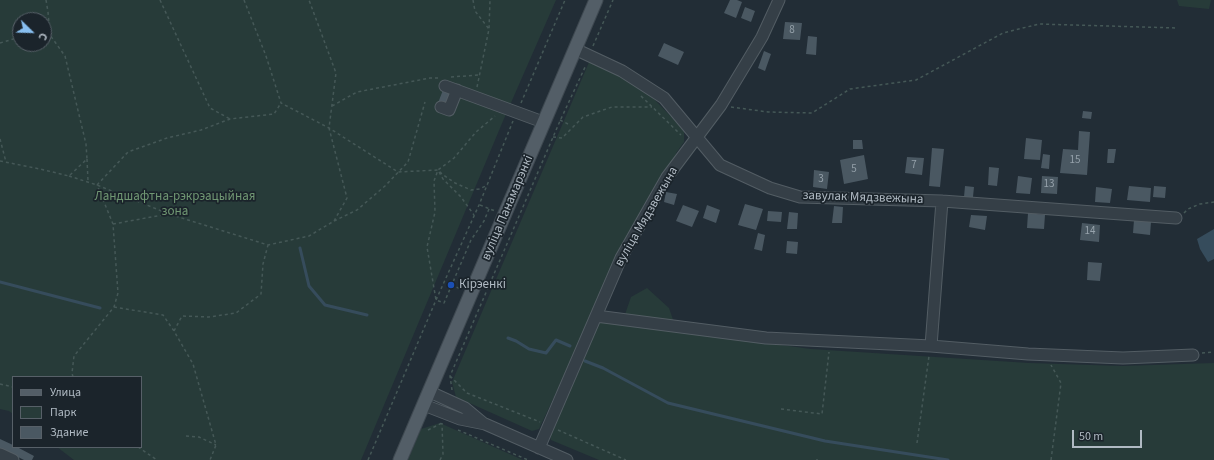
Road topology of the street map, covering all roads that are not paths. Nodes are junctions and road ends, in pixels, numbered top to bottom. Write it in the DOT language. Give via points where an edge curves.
graph roads {
  1 [pos="596,0"];
  2 [pos="780,0"];
  3 [pos="575,49"];
  4 [pos="447,80"];
  5 [pos="457,90"];
  6 [pos="441,107"];
  7 [pos="544,122"];
  8 [pos="695,142"];
  9 [pos="942,201"];
  10 [pos="1176,218"];
  11 [pos="596,316"];
  12 [pos="931,346"];
  13 [pos="1192,355"];
  14 [pos="430,392"];
  15 [pos="424,405"];
  16 [pos="484,424"];
  17 [pos="539,448"];
  18 [pos="0,454"];
  19 [pos="14,460"];
  20 [pos="400,460"];
  21 [pos="567,460"];
  1 -- 3 [label="main road, вуліца Панамарэнкі"];
  2 -- 8 [label="street, вуліца Мядзвежына" via="762,37 721,105"];
  3 -- 7 [label="main road, вуліца Панамарэнкі"];
  3 -- 8 [label="street, завулак Мядзвежына" via="622,71 664,98"];
  4 -- 5 [label="street"];
  5 -- 6 [label="street" via="449,110"];
  5 -- 7 [label="street"];
  7 -- 14 [label="main road, вуліца Панамарэнкі"];
  8 -- 9 [label="street, завулак Мядзвежына" via="720,165 770,188 800,197"];
  8 -- 11 [label="street, вуліца Мядзвежына" via="667,177 621,258"];
  9 -- 10 [label="street, завулак Мядзвежына"];
  9 -- 12 [label="street"];
  11 -- 12 [label="street" via="766,338"];
  11 -- 17 [label="street, вуліца Мядзвежына"];
  12 -- 13 [label="street" via="1123,358"];
  14 -- 15 [label="main road, вуліца Панамарэнкі"];
  14 -- 16 [label="street" via="465,408"];
  15 -- 16 [label="street" via="460,419"];
  15 -- 20 [label="main road, вуліца Панамарэнкі"];
  16 -- 17 [label="street"];
  17 -- 21 [label="street"];
  18 -- 19 [label="street"];
}
